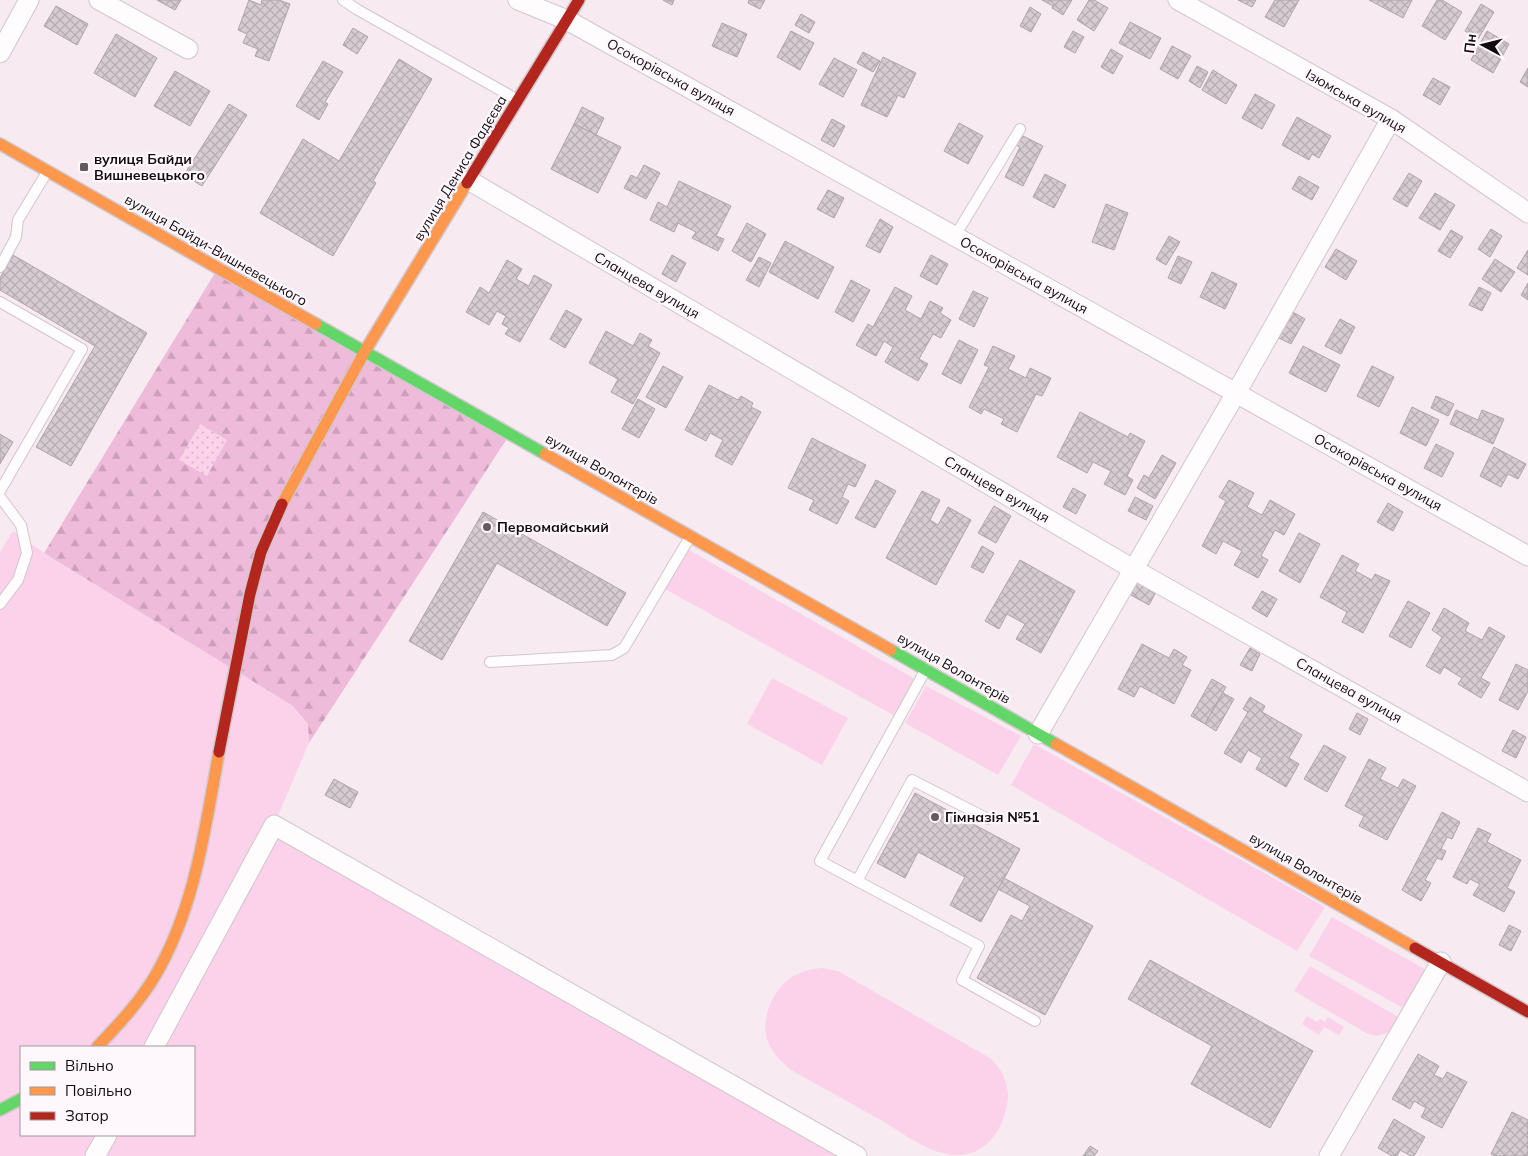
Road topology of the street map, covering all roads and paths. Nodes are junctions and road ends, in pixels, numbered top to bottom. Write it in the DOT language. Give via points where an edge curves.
graph roads {
  1 [pos="29,0"];
  2 [pos="99,0"];
  3 [pos="344,0"];
  4 [pos="518,0"];
  5 [pos="579,0"];
  6 [pos="1178,0"];
  7 [pos="567,20"];
  8 [pos="188,49"];
  9 [pos="0,53"];
  10 [pos="518,101"];
  11 [pos="1390,119"];
  12 [pos="1020,129"];
  13 [pos="0,144"];
  14 [pos="48,171"];
  15 [pos="470,181"];
  16 [pos="1528,212"];
  17 [pos="955,236"];
  18 [pos="0,267"];
  19 [pos="0,302"];
  20 [pos="365,352"];
  21 [pos="1236,393"];
  22 [pos="0,491"];
  23 [pos="0,497"];
  24 [pos="690,536"];
  25 [pos="1528,556"];
  26 [pos="1133,568"];
  27 [pos="0,604"];
  28 [pos="490,662"];
  29 [pos="926,670"];
  30 [pos="1038,734"];
  31 [pos="1528,792"];
  32 [pos="988,819"];
  33 [pos="857,881"];
  34 [pos="1441,962"];
  35 [pos="1528,1012"];
  36 [pos="1035,1021"];
  37 [pos="98,1046"];
  38 [pos="155,1046"];
  39 [pos="20,1100"];
  40 [pos="0,1110"];
  41 [pos="106,1136"];
  42 [pos="95,1156"];
  43 [pos="857,1156"];
  44 [pos="1329,1156"];
  1 -- 9 [label="street"];
  2 -- 8 [label="street"];
  3 -- 10 [label="lane"];
  4 -- 7 [label="street, Осокорівська вулиця"];
  5 -- 7 [label="street, вулиця Дениса Фадєєва"];
  6 -- 11 [label="street, Ізюмська вулиця"];
  7 -- 10 [label="street, вулиця Дениса Фадєєва"];
  7 -- 17 [label="street, Осокорівська вулиця"];
  10 -- 15 [label="street, вулиця Дениса Фадєєва"];
  11 -- 16 [label="street, Ізюмська вулиця"];
  11 -- 21 [label="street"];
  12 -- 17 [label="lane"];
  13 -- 14 [label="street, вулиця Байди-Вишневецького"];
  14 -- 18 [label="lane" via="18,220 16,237"];
  14 -- 20 [label="street, вулиця Байди-Вишневецького"];
  15 -- 20 [label="street, вулиця Дениса Фадєєва"];
  15 -- 26 [label="street, Сланцева вулиця"];
  17 -- 21 [label="street, Осокорівська вулиця"];
  19 -- 22 [label="lane" via="82,349"];
  20 -- 24 [label="street, вулиця Волонтерів"];
  20 -- 37 [label="street, вулиця Дениса Фадєєва" via="295,477 261,552 195,879 178,931 150,984 128,1015"];
  21 -- 25 [label="street, Осокорівська вулиця"];
  21 -- 26 [label="street"];
  23 -- 27 [label="lane" via="21,525 27,554 18,580"];
  24 -- 28 [label="lane" via="624,648 612,655"];
  24 -- 29 [label="street, вулиця Волонтерів"];
  26 -- 30 [label="street"];
  26 -- 31 [label="street, Сланцева вулиця"];
  29 -- 30 [label="street, вулиця Волонтерів"];
  29 -- 33 [label="lane" via="820,861"];
  30 -- 34 [label="street, вулиця Волонтерів"];
  32 -- 33 [label="lane" via="912,780"];
  33 -- 36 [label="lane" via="979,946 962,980"];
  34 -- 35 [label="street, вулиця Волонтерів"];
  34 -- 44 [label="street"];
  38 -- 43 [label="street" via="274,825"];
  39 -- 40 [label="street"];
  41 -- 42 [label="street"];
}
